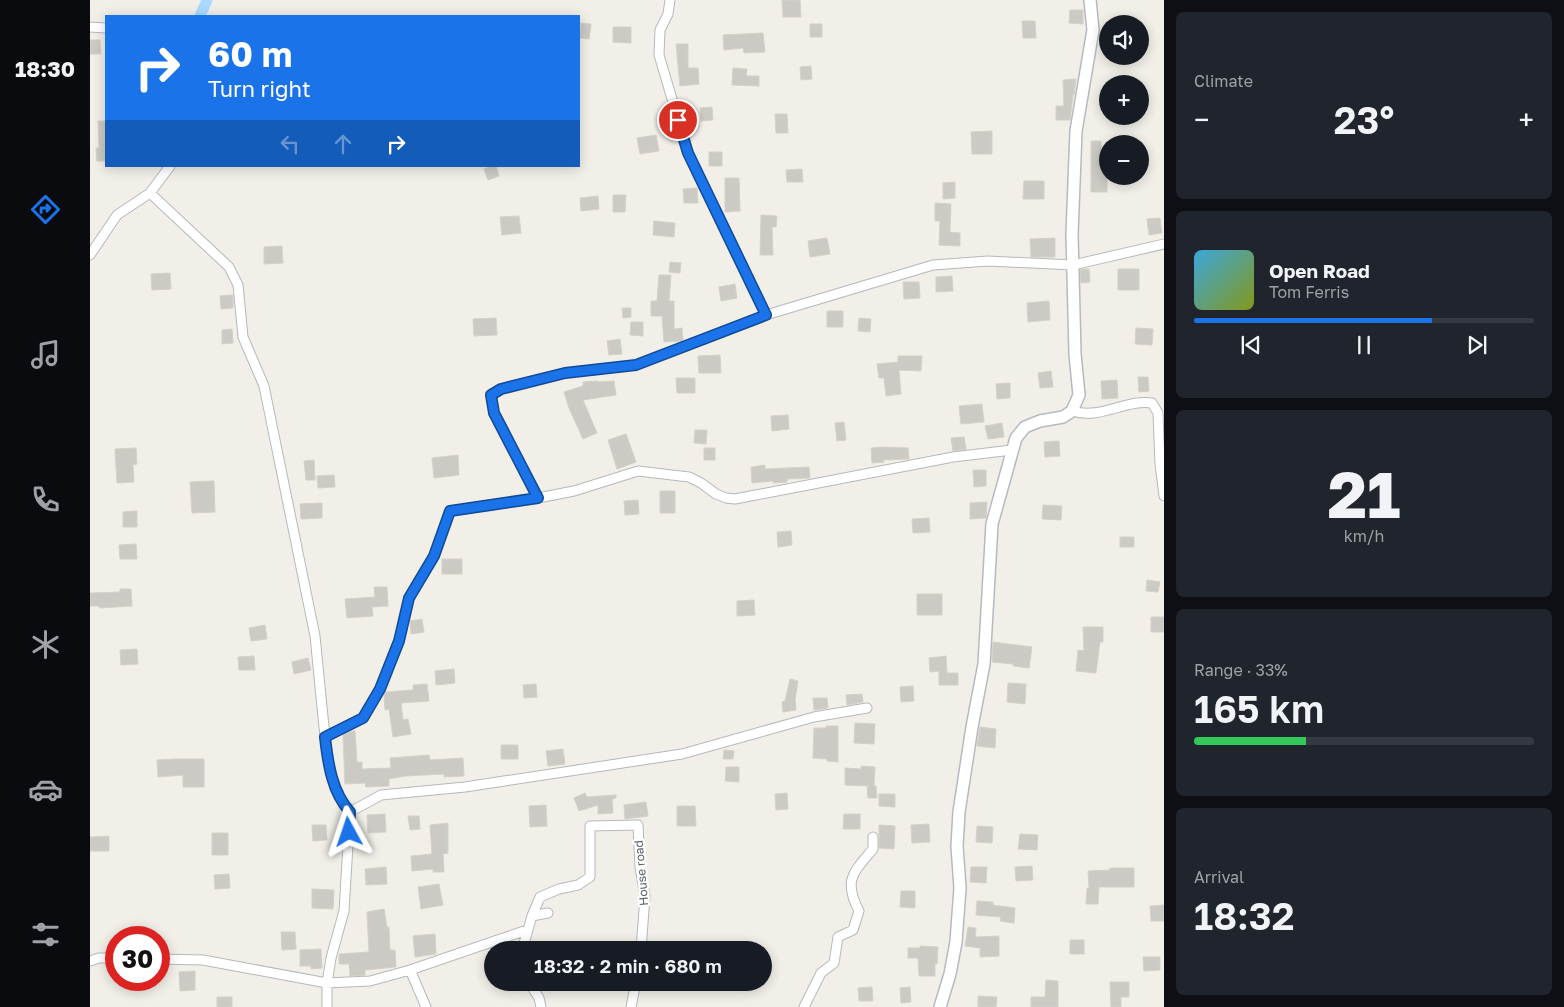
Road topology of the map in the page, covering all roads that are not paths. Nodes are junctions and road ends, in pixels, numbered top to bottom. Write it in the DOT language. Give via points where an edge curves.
graph roads {
  1 [pos="670,0"];
  2 [pos="1090,0"];
  3 [pos="90,28"];
  4 [pos="105,28"];
  5 [pos="169,167"];
  6 [pos="150,193"];
  7 [pos="1164,244"];
  8 [pos="90,255"];
  9 [pos="1073,265"];
  10 [pos="766,315"];
  11 [pos="1072,411"];
  12 [pos="1012,450"];
  13 [pos="1164,496"];
  14 [pos="538,498"];
  15 [pos="867,708"];
  16 [pos="325,737"];
  17 [pos="350,812"];
  18 [pos="873,837"];
  19 [pos="548,913"];
  20 [pos="532,916"];
  21 [pos="527,930"];
  22 [pos="524,941"];
  23 [pos="642,941"];
  24 [pos="105,958"];
  25 [pos="170,959"];
  26 [pos="90,961"];
  27 [pos="410,970"];
  28 [pos="327,983"];
  29 [pos="535,991"];
  30 [pos="634,991"];
  31 [pos="327,1007"];
  32 [pos="426,1007"];
  33 [pos="541,1007"];
  34 [pos="631,1007"];
  35 [pos="804,1007"];
  36 [pos="940,1007"];
  1 -- 10 [label="street" via="668,14 660,30 659,55 688,153"];
  2 -- 9 [label="street" via="1093,30 1076,131"];
  3 -- 4 [label="street"];
  5 -- 6 [label="street"];
  6 -- 8 [label="street" via="117,215"];
  6 -- 16 [label="street" via="229,266 238,285 243,337 264,386 315,636"];
  7 -- 9 [label="street"];
  9 -- 10 [label="street" via="988,261 933,265"];
  9 -- 11 [label="street" via="1079,395"];
  10 -- 14 [label="street" via="636,365 565,373 501,389 491,395 494,413"];
  11 -- 12 [label="street" via="1063,417 1025,427"];
  11 -- 13 [label="street" via="1083,414 1103,412 1143,402 1152,403 1158,413"];
  12 -- 14 [label="street" via="953,457 735,498 716,494 689,477 638,471 574,491"];
  12 -- 36 [label="street" via="992,524 984,664 959,812 960,888 956,942"];
  14 -- 16 [label="street" via="450,511 434,556 409,598 399,641 380,689 363,718"];
  15 -- 17 [label="street" via="814,717 682,754 464,787 381,795"];
  16 -- 17 [label="street" via="334,788"];
  17 -- 28 [label="street" via="344,911"];
  18 -- 35 [label="street" via="873,849 852,874 851,896 859,911 853,930 838,937 834,962 821,973"];
  19 -- 20 [label="street"];
  20 -- 21 [label="street, House road"];
  20 -- 23 [label="street, House road" via="540,898 559,888 578,886 590,877 590,826 638,825 645,896"];
  21 -- 22 [label="street, House road"];
  21 -- 27 [label="street"];
  24 -- 26 [label="street"];
  25 -- 28 [label="street" via="203,960"];
  27 -- 28 [label="street" via="370,981"];
  27 -- 32 [label="street"];
  28 -- 31 [label="street"];
  29 -- 33 [label="street"];
  30 -- 34 [label="street"];
}
